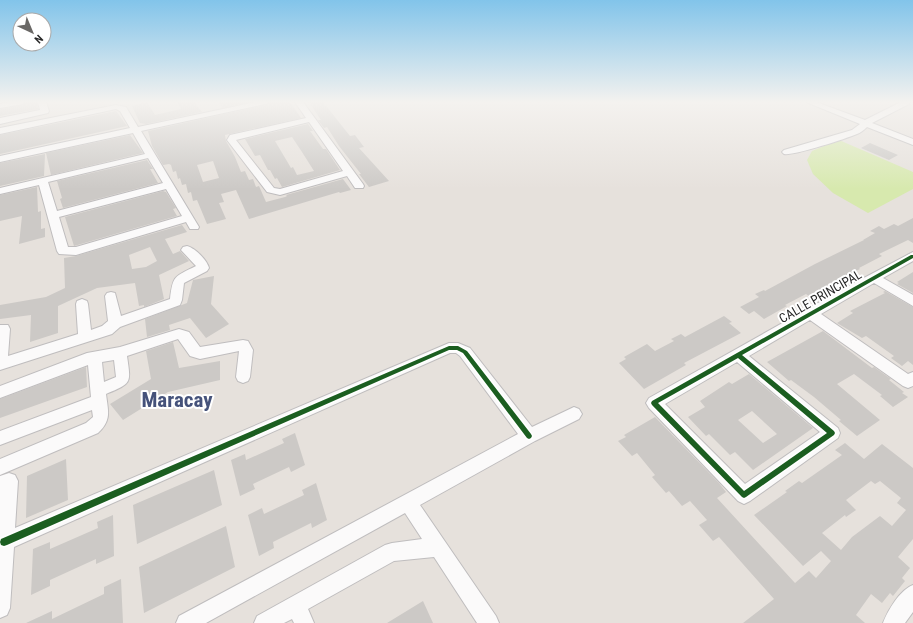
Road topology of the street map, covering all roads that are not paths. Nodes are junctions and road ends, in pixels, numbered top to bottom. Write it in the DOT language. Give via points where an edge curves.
graph roads {
  1 [pos="126,131"];
  2 [pos="136,131"];
  3 [pos="259,131"];
  4 [pos="320,131"];
  5 [pos="856,131"];
  6 [pos="888,131"];
  7 [pos="895,131"];
  8 [pos="913,137"];
  9 [pos="913,142"];
  10 [pos="787,152"];
  11 [pos="151,155"];
  12 [pos="0,159"];
  13 [pos="349,172"];
  14 [pos="43,181"];
  15 [pos="168,184"];
  16 [pos="359,186"];
  17 [pos="0,191"];
  18 [pos="53,215"];
  19 [pos="187,250"];
  20 [pos="913,256"];
  21 [pos="874,278"];
  22 [pos="111,296"];
  23 [pos="913,301"];
  24 [pos="82,304"];
  25 [pos="812,314"];
  26 [pos="115,323"];
  27 [pos="3,329"];
  28 [pos="85,337"];
  29 [pos="120,354"];
  30 [pos="738,355"];
  31 [pos="94,358"];
  32 [pos="0,364"];
  33 [pos="243,377"];
  34 [pos="913,378"];
  35 [pos="0,392"];
  36 [pos="98,396"];
  37 [pos="574,414"];
  38 [pos="529,436"];
  39 [pos="0,438"];
  40 [pos="0,467"];
  41 [pos="0,484"];
  42 [pos="408,502"];
  43 [pos="4,542"];
  44 [pos="438,547"];
  45 [pos="913,595"];
  46 [pos="0,608"];
  47 [pos="300,614"];
  48 [pos="186,623"];
  49 [pos="264,623"];
  50 [pos="489,623"];
  51 [pos="893,623"];
  1 -- 12 [label="street"];
  2 -- 11 [label="street"];
  3 -- 13 [label="street" via="233,137 231,140 271,190 280,192"];
  4 -- 13 [label="street"];
  5 -- 10 [label="street"];
  6 -- 9 [label="street"];
  7 -- 8 [label="street"];
  11 -- 14 [label="street"];
  11 -- 15 [label="street"];
  13 -- 16 [label="street"];
  14 -- 17 [label="street"];
  14 -- 18 [label="street"];
  15 -- 18 [label="street"];
  15 -- 18 [label="street" via="191,222 76,251 63,251"];
  19 -- 26 [label="street" via="203,268 178,283 175,302"];
  20 -- 21 [label="street, CALLE PRINCIPAL"];
  21 -- 23 [label="street"];
  21 -- 25 [label="street, CALLE PRINCIPAL"];
  22 -- 26 [label="street"];
  24 -- 28 [label="street"];
  25 -- 30 [label="street, CALLE PRINCIPAL"];
  25 -- 34 [label="street" via="908,382"];
  26 -- 28 [label="street" via="107,330"];
  27 -- 32 [label="street"];
  28 -- 32 [label="street"];
  29 -- 31 [label="street"];
  29 -- 33 [label="street" via="179,334 184,336 195,352 200,353 243,345 246,350"];
  29 -- 36 [label="street" via="123,377 121,381"];
  30 -- 30 [label="street, CALLE PRINCIPAL" via="654,403 744,496 832,433"];
  31 -- 35 [label="street"];
  31 -- 36 [label="street"];
  36 -- 39 [label="street"];
  36 -- 40 [label="street" via="101,418 92,428"];
  37 -- 38 [label="street"];
  38 -- 42 [label="street"];
  38 -- 43 [label="street" via="465,352 458,348 448,348"];
  41 -- 43 [label="street" via="9,481"];
  42 -- 44 [label="street"];
  42 -- 48 [label="street"];
  43 -- 46 [label="street"];
  44 -- 47 [label="street" via="392,552"];
  44 -- 50 [label="street"];
  45 -- 51 [label="street"];
  47 -- 49 [label="street"];
}
